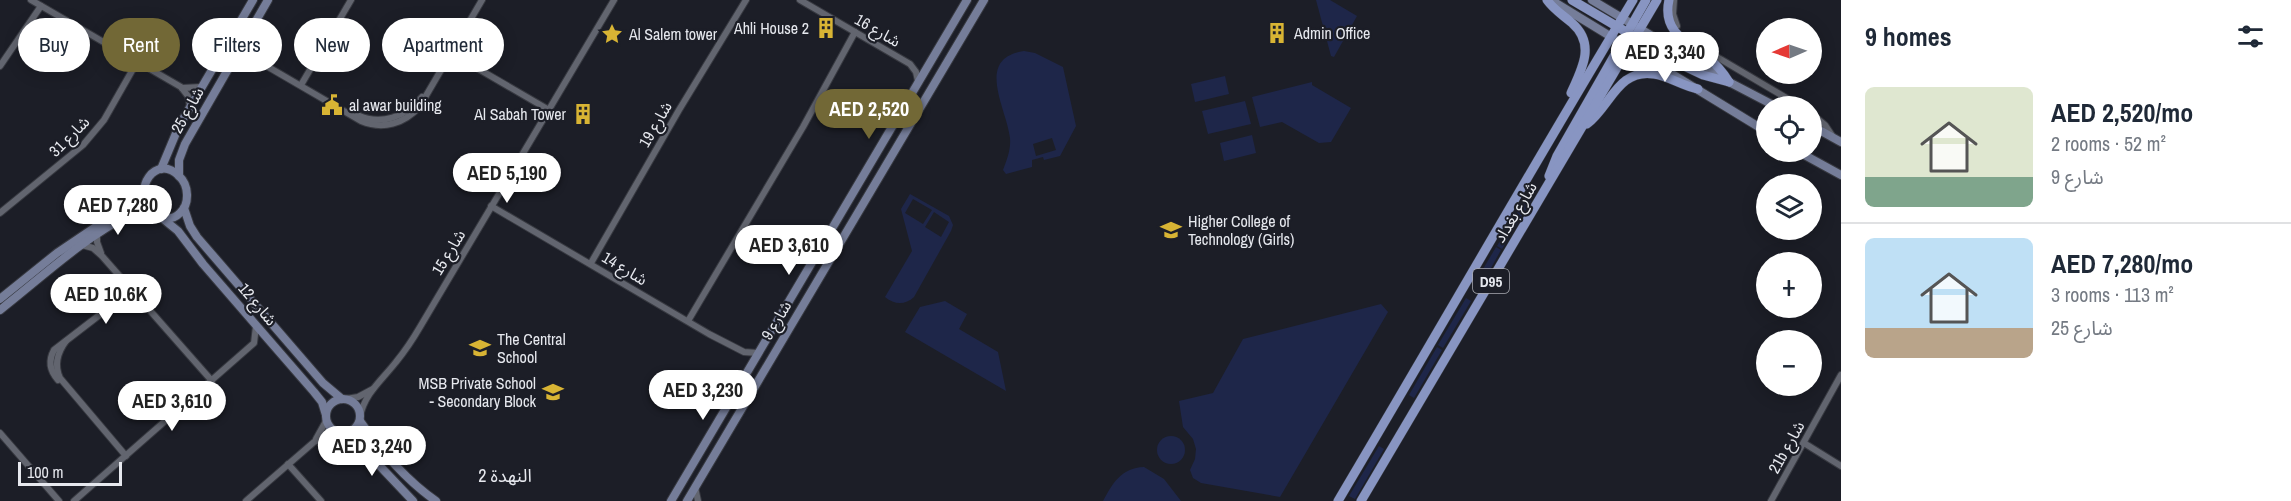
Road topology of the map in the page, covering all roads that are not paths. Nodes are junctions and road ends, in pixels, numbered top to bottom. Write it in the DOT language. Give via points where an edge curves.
graph roads {
  1 [pos="31,0"];
  2 [pos="253,0"];
  3 [pos="268,0"];
  4 [pos="351,0"];
  5 [pos="482,0"];
  6 [pos="614,0"];
  7 [pos="746,0"];
  8 [pos="801,0"];
  9 [pos="967,0"];
  10 [pos="984,0"];
  11 [pos="1549,0"];
  12 [pos="1572,0"];
  13 [pos="1592,0"];
  14 [pos="1633,0"];
  15 [pos="1646,0"];
  16 [pos="1657,0"];
  17 [pos="1669,0"];
  18 [pos="1674,0"];
  19 [pos="247,4"];
  20 [pos="41,6"];
  21 [pos="258,18"];
  22 [pos="471,18"];
  23 [pos="1620,22"];
  24 [pos="1634,31"];
  25 [pos="855,32"];
  26 [pos="1612,36"];
  27 [pos="102,42"];
  28 [pos="1626,44"];
  29 [pos="910,64"];
  30 [pos="929,64"];
  31 [pos="0,66"];
  32 [pos="131,72"];
  33 [pos="155,72"];
  34 [pos="226,72"];
  35 [pos="277,72"];
  36 [pos="440,72"];
  37 [pos="484,72"];
  38 [pos="1729,82"];
  39 [pos="918,83"];
  40 [pos="301,86"];
  41 [pos="182,87"];
  42 [pos="201,87"];
  43 [pos="1698,88"];
  44 [pos="1756,96"];
  45 [pos="1783,96"];
  46 [pos="190,106"];
  47 [pos="549,110"];
  48 [pos="1566,110"];
  49 [pos="896,120"];
  50 [pos="1822,122"];
  51 [pos="1756,125"];
  52 [pos="1582,127"];
  53 [pos="1822,132"];
  54 [pos="1837,140"];
  55 [pos="1817,162"];
  56 [pos="161,169"];
  57 [pos="883,169"];
  58 [pos="1841,175"];
  59 [pos="179,176"];
  60 [pos="144,190"];
  61 [pos="1545,191"];
  62 [pos="491,206"];
  63 [pos="184,208"];
  64 [pos="152,212"];
  65 [pos="0,213"];
  66 [pos="162,218"];
  67 [pos="97,234"];
  68 [pos="82,245"];
  69 [pos="102,256"];
  70 [pos="591,263"];
  71 [pos="132,290"];
  72 [pos="1,297"];
  73 [pos="0,310"];
  74 [pos="688,321"];
  75 [pos="256,326"];
  76 [pos="254,343"];
  77 [pos="271,343"];
  78 [pos="744,352"];
  79 [pos="759,353"];
  80 [pos="752,365"];
  81 [pos="1841,375"];
  82 [pos="212,381"];
  83 [pos="373,389"];
  84 [pos="344,399"];
  85 [pos="326,418"];
  86 [pos="360,419"];
  87 [pos="338,433"];
  88 [pos="0,434"];
  89 [pos="314,442"];
  90 [pos="1804,443"];
  91 [pos="126,456"];
  92 [pos="288,464"];
  93 [pos="1841,466"];
  94 [pos="695,486"];
  95 [pos="59,501"];
  96 [pos="74,501"];
  97 [pos="246,501"];
  98 [pos="321,501"];
  99 [pos="413,501"];
  100 [pos="436,501"];
  101 [pos="671,501"];
  102 [pos="687,501"];
  103 [pos="698,501"];
  104 [pos="1338,501"];
  105 [pos="1361,501"];
  106 [pos="1771,501"];
  1 -- 20 [label="street"];
  2 -- 19 [label="street, شارع 25"];
  3 -- 21 [label="street, شارع 25"];
  4 -- 40 [label="street"];
  5 -- 22 [label="street"];
  6 -- 47 [label="street, شارع 15"];
  7 -- 70 [label="street, شارع 19"];
  8 -- 25 [label="street, شارع 16"];
  9 -- 30 [label="street, شارع 9"];
  10 -- 57 [label="street, شارع 9"];
  11 -- 26 [label="street"];
  11 -- 48 [label="main road" via="1576,27 1586,47 1583,68"];
  12 -- 23 [label="main road"];
  13 -- 23 [label="street"];
  14 -- 23 [label="main road, شارع بغداد / D95"];
  15 -- 24 [label="main road"];
  16 -- 24 [label="main road, شارع بغداد / D95"];
  17 -- 38 [label="main road" via="1669,21 1675,33 1714,63"];
  18 -- 45 [label="street" via="1674,20 1688,40"];
  19 -- 42 [label="street, شارع 25"];
  20 -- 27 [label="street"];
  20 -- 31 [label="street"];
  23 -- 24 [label="main road"];
  23 -- 26 [label="main road, شارع بغداد / D95"];
  24 -- 28 [label="main road, شارع بغداد / D95"];
  24 -- 38 [label="main road" via="1694,72"];
  25 -- 29 [label="street, شارع 16"];
  25 -- 74 [label="street"];
  26 -- 28 [label="street"];
  26 -- 48 [label="main road, شارع بغداد / D95"];
  28 -- 43 [label="street"];
  28 -- 52 [label="main road, شارع بغداد / D95"];
  28 -- 61 [label="main road" via="1557,156"];
  29 -- 30 [label="street, شارع 16"];
  29 -- 39 [label="street, شارع 16"];
  30 -- 39 [label="street, شارع 9"];
  32 -- 65 [label="street, شارع 31" via="89,139"];
  33 -- 41 [label="street"];
  34 -- 59 [label="street, شارع 25" via="183,149"];
  35 -- 40 [label="street"];
  36 -- 40 [label="street" via="411,109 395,118 370,119 344,110"];
  37 -- 47 [label="street"];
  38 -- 44 [label="street"];
  39 -- 49 [label="street, شارع 9"];
  41 -- 42 [label="street"];
  41 -- 46 [label="street"];
  42 -- 46 [label="street, شارع 25"];
  43 -- 51 [label="street"];
  43 -- 52 [label="main road" via="1655,74 1632,76 1617,87 1599,114"];
  46 -- 56 [label="street, شارع 25"];
  47 -- 62 [label="street, شارع 15"];
  48 -- 104 [label="main road, شارع بغداد / D95"];
  49 -- 57 [label="street" via="882,158"];
  49 -- 79 [label="street, شارع 9"];
  50 -- 54 [label="street"];
  52 -- 61 [label="main road, شارع بغداد / D95"];
  53 -- 54 [label="street"];
  55 -- 58 [label="street"];
  56 -- 59 [label="street"];
  56 -- 60 [label="street" via="149,176"];
  57 -- 94 [label="street, شارع 9"];
  59 -- 63 [label="street" via="187,191"];
  60 -- 64 [label="street" via="145,202"];
  60 -- 72 [label="street"];
  61 -- 105 [label="main road, شارع بغداد / D95"];
  62 -- 70 [label="street, شارع 14"];
  62 -- 83 [label="street, شارع 15" via="412,340"];
  63 -- 66 [label="street" via="175,217"];
  63 -- 84 [label="street, شارع 12" via="197,237 323,383"];
  64 -- 66 [label="street"];
  64 -- 67 [label="street" via="132,213"];
  66 -- 75 [label="street, شارع 12" via="178,231"];
  67 -- 68 [label="street"];
  67 -- 69 [label="street"];
  68 -- 69 [label="street"];
  68 -- 73 [label="street"];
  69 -- 71 [label="street"];
  70 -- 74 [label="street, شارع 14"];
  71 -- 82 [label="street"];
  71 -- 91 [label="street" via="66,341 57,362 63,383"];
  74 -- 78 [label="street, شارع 14"];
  75 -- 76 [label="street"];
  75 -- 77 [label="street, شارع 12"];
  76 -- 77 [label="street"];
  76 -- 82 [label="street"];
  77 -- 85 [label="street, شارع 12" via="322,402"];
  78 -- 79 [label="street, شارع 14"];
  78 -- 80 [label="street, شارع 14"];
  79 -- 80 [label="street, شارع 9"];
  80 -- 101 [label="street, شارع 9"];
  81 -- 90 [label="street, 21b شارع"];
  82 -- 91 [label="street"];
  83 -- 84 [label="street, شارع 15"];
  83 -- 86 [label="street, شارع 15"];
  84 -- 85 [label="street" via="331,404"];
  84 -- 86 [label="street" via="358,408"];
  85 -- 87 [label="street"];
  85 -- 89 [label="street"];
  86 -- 87 [label="street" via="351,432"];
  86 -- 100 [label="street" via="382,451"];
  87 -- 89 [label="street"];
  87 -- 99 [label="street" via="359,444"];
  88 -- 95 [label="street"];
  89 -- 92 [label="street"];
  90 -- 93 [label="street"];
  90 -- 106 [label="street, 21b شارع"];
  91 -- 96 [label="street"];
  92 -- 97 [label="street"];
  92 -- 98 [label="street"];
  94 -- 102 [label="street, شارع 9"];
  94 -- 103 [label="street"];
}
